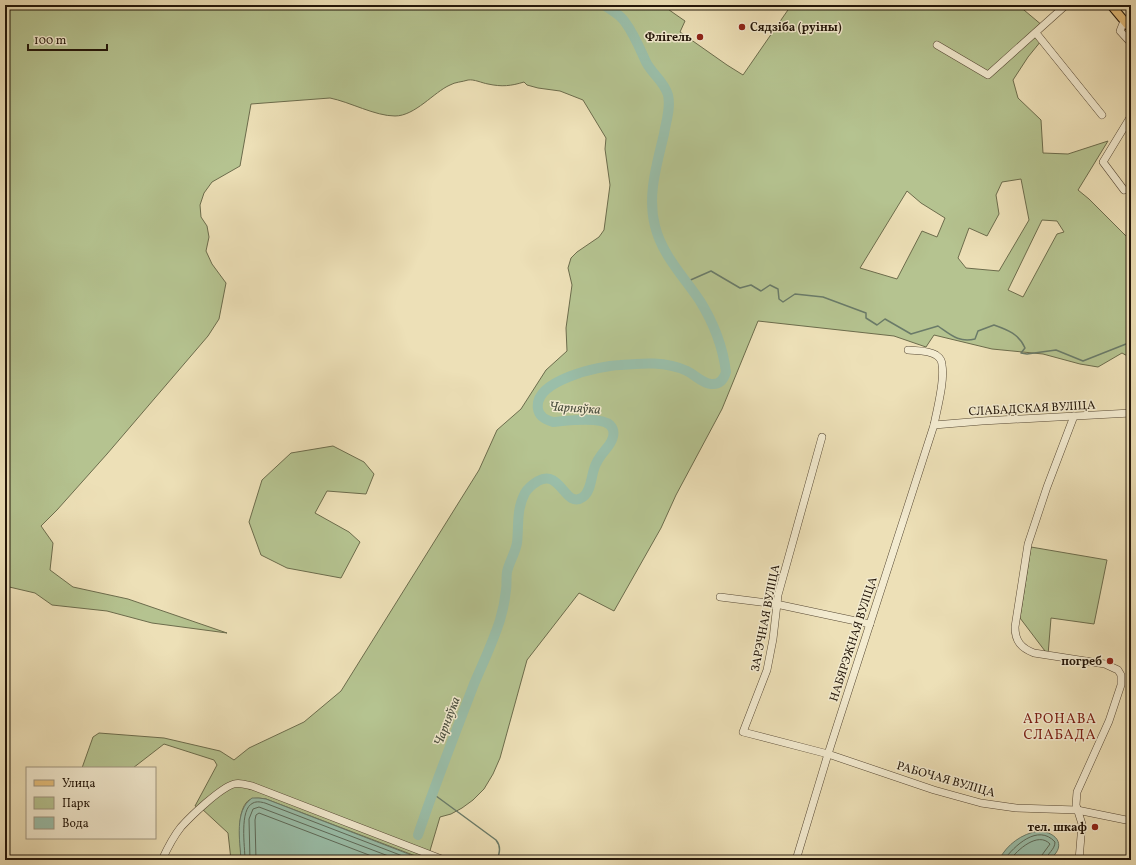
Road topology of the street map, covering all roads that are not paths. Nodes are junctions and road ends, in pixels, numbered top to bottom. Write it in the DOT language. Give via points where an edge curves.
graph roads {
  1 [pos="1066,5"];
  2 [pos="1111,5"];
  3 [pos="1124,21"];
  4 [pos="1131,29"];
  5 [pos="1036,33"];
  6 [pos="1131,43"];
  7 [pos="937,45"];
  8 [pos="1102,115"];
  9 [pos="1131,116"];
  10 [pos="1124,190"];
  11 [pos="908,350"];
  12 [pos="1131,414"];
  13 [pos="1074,416"];
  14 [pos="934,425"];
  15 [pos="822,437"];
  16 [pos="720,597"];
  17 [pos="776,604"];
  18 [pos="870,624"];
  19 [pos="743,732"];
  20 [pos="828,754"];
  21 [pos="1078,810"];
  22 [pos="1131,821"];
  23 [pos="162,860"];
  24 [pos="444,860"];
  25 [pos="796,860"];
  26 [pos="1079,860"];
  1 -- 5 [label="street"];
  2 -- 3 [label="main road"];
  3 -- 4 [label="main road"];
  3 -- 6 [label="street" via="1120,31"];
  5 -- 7 [label="street" via="988,76"];
  5 -- 8 [label="street"];
  9 -- 10 [label="street" via="1103,162"];
  11 -- 14 [label="street, НАБЯРЭЖНАЯ ВУЛІЦА" via="929,352 942,362 941,388"];
  12 -- 13 [label="street, СЛАБАДСКАЯ ВУЛІЦА"];
  13 -- 14 [label="street, СЛАБАДСКАЯ ВУЛІЦА"];
  13 -- 21 [label="street" via="1028,544 1015,635 1021,646 1028,651 1105,664 1118,670 1121,675 1121,685 1109,721 1077,792"];
  14 -- 18 [label="street, НАБЯРЭЖНАЯ ВУЛІЦА"];
  15 -- 17 [label="street, ЗАРЭЧНАЯ ВУЛІЦА"];
  16 -- 17 [label="street"];
  17 -- 18 [label="street"];
  17 -- 19 [label="street, ЗАРЭЧНАЯ ВУЛІЦА" via="767,670"];
  18 -- 20 [label="street, НАБЯРЭЖНАЯ ВУЛІЦА"];
  19 -- 20 [label="street, РАБОЧАЯ ВУЛІЦА"];
  20 -- 21 [label="street, РАБОЧАЯ ВУЛІЦА" via="981,803 1016,808"];
  20 -- 25 [label="street, НАБЯРЭЖНАЯ ВУЛІЦА"];
  21 -- 22 [label="street, РАБОЧАЯ ВУЛІЦА"];
  21 -- 26 [label="street" via="1082,824"];
  23 -- 24 [label="street" via="180,828 218,793 235,784 243,784"];
}
